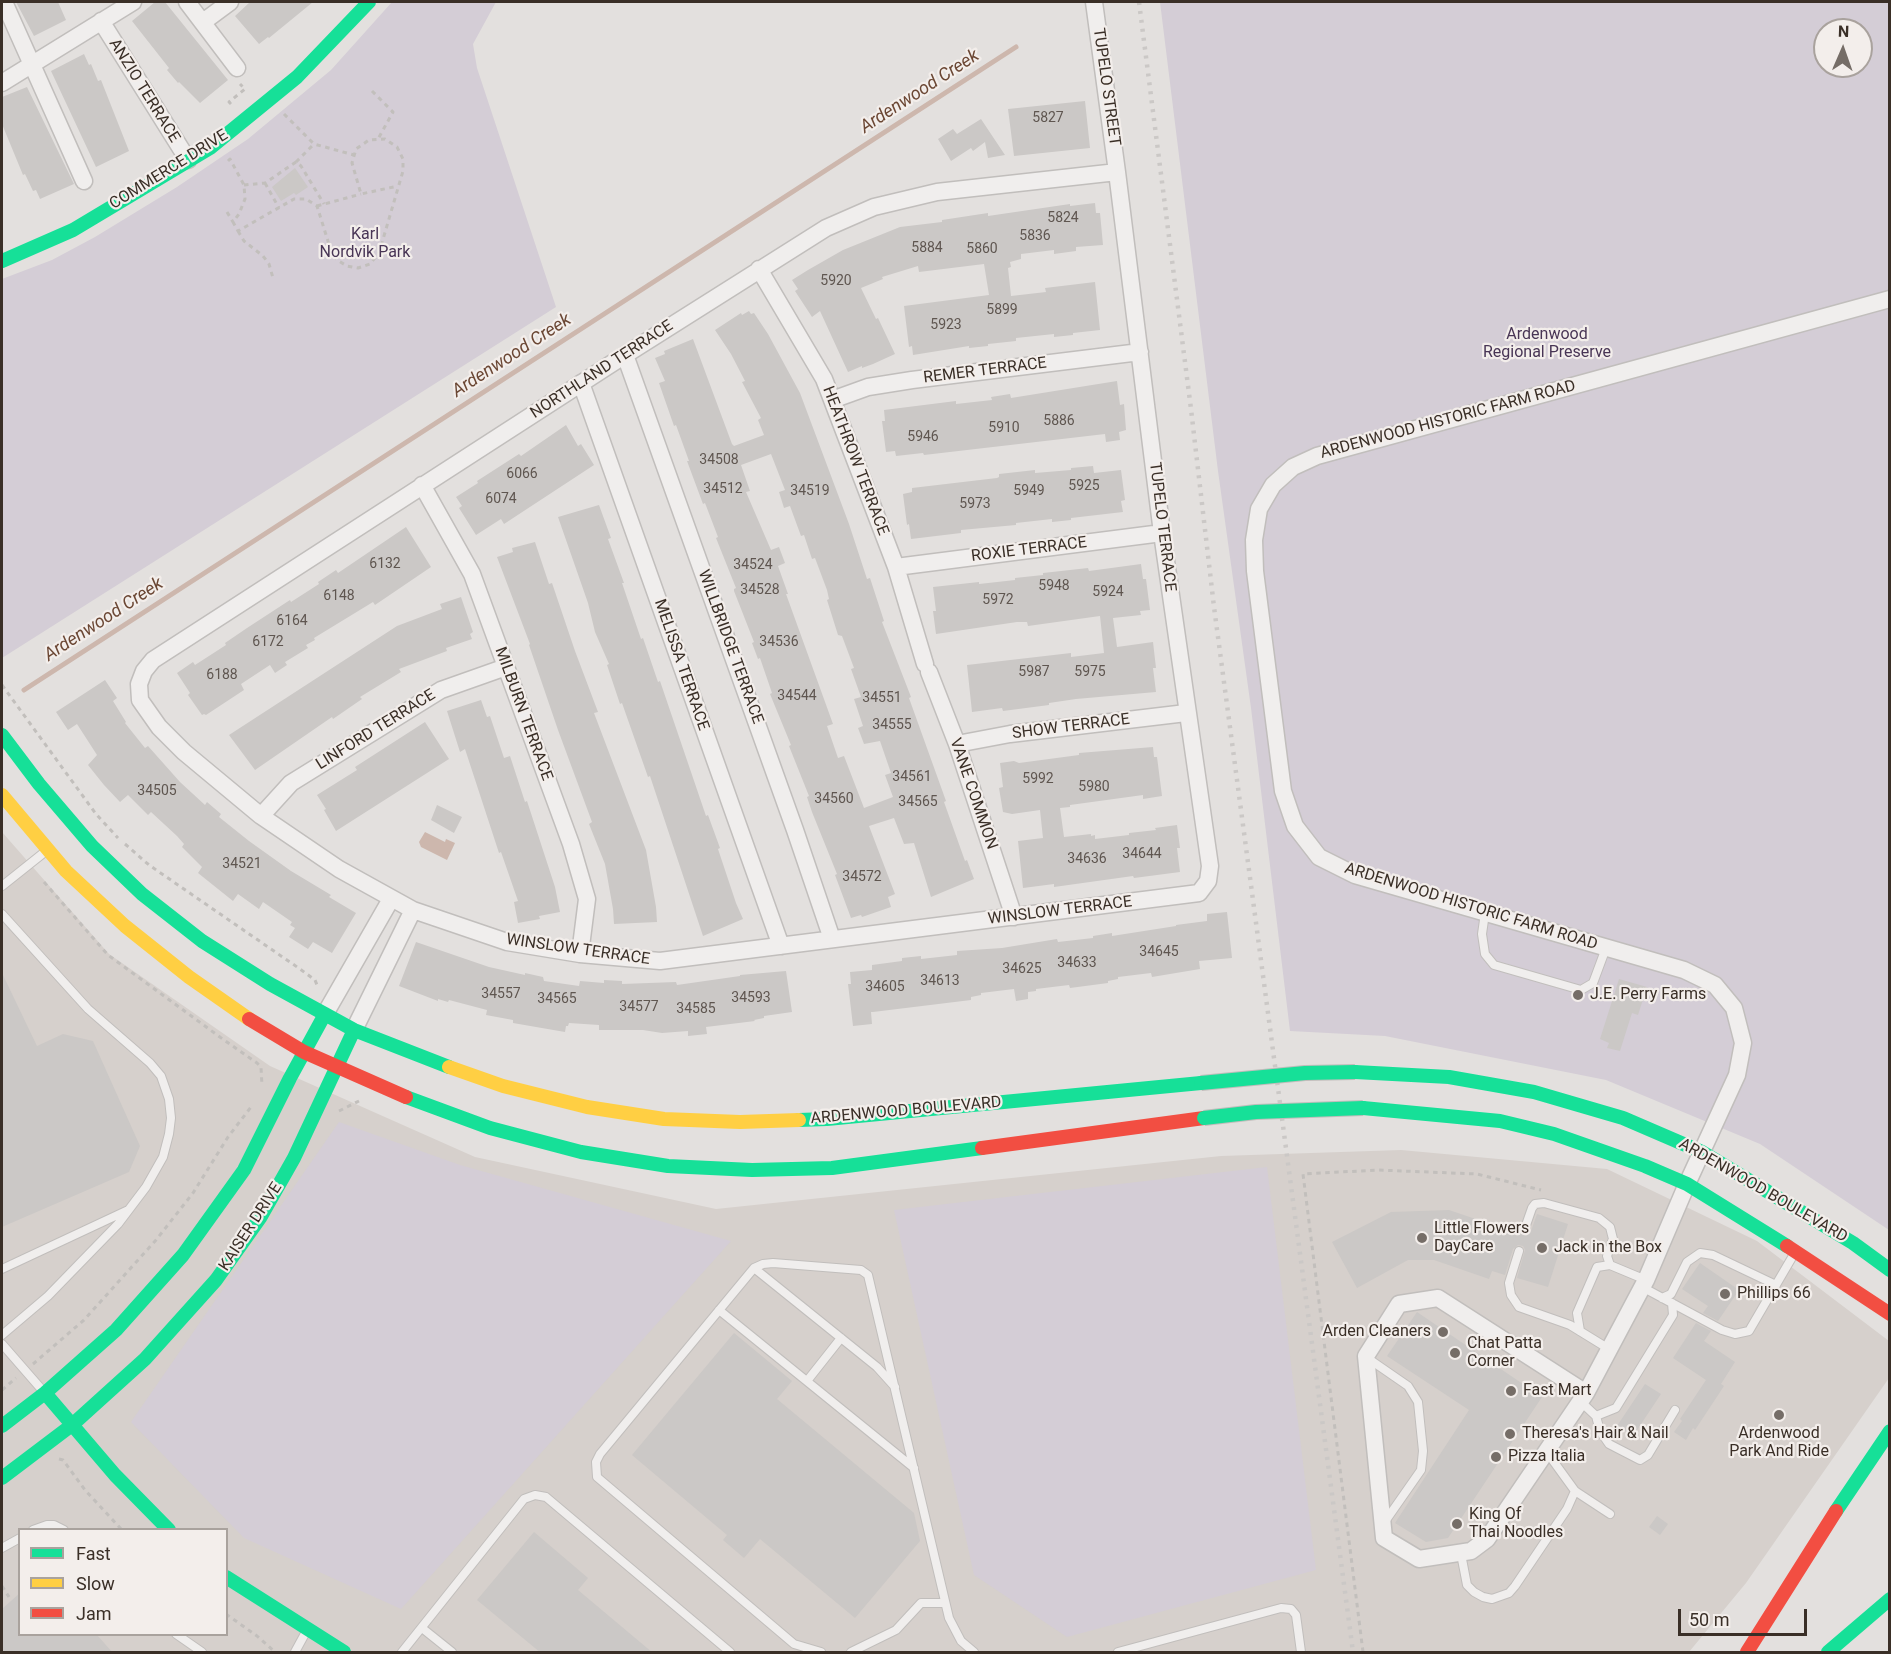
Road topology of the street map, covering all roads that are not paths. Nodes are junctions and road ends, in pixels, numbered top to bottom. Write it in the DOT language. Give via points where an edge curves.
graph roads {
  1 [pos="4,2"];
  2 [pos="133,2"];
  3 [pos="186,2"];
  4 [pos="230,2"];
  5 [pos="369,2"];
  6 [pos="1094,2"];
  7 [pos="100,21"];
  8 [pos="203,22"];
  9 [pos="32,63"];
  10 [pos="237,68"];
  11 [pos="2,82"];
  12 [pos="188,160"];
  13 [pos="1117,172"];
  14 [pos="84,181"];
  15 [pos="2,261"];
  16 [pos="759,269"];
  17 [pos="1890,299"];
  18 [pos="1140,352"];
  19 [pos="625,355"];
  20 [pos="581,383"];
  21 [pos="832,400"];
  22 [pos="422,485"];
  23 [pos="1162,533"];
  24 [pos="896,567"];
  25 [pos="506,667"];
  26 [pos="927,668"];
  27 [pos="139,684"];
  28 [pos="1186,713"];
  29 [pos="2,735"];
  30 [pos="957,744"];
  31 [pos="2,795"];
  32 [pos="261,816"];
  33 [pos="48,850"];
  34 [pos="1208,881"];
  35 [pos="2,886"];
  36 [pos="391,899"];
  37 [pos="413,910"];
  38 [pos="1485,913"];
  39 [pos="2,914"];
  40 [pos="1014,917"];
  41 [pos="832,939"];
  42 [pos="780,946"];
  43 [pos="1606,948"];
  44 [pos="580,954"];
  45 [pos="326,1014"];
  46 [pos="354,1030"];
  47 [pos="304,1052"];
  48 [pos="337,1067"];
  49 [pos="1702,1152"];
  50 [pos="1687,1184"];
  51 [pos="129,1210"];
  52 [pos="1525,1228"];
  53 [pos="1519,1251"];
  54 [pos="1796,1251"];
  55 [pos="1610,1265"];
  56 [pos="754,1268"];
  57 [pos="2,1269"];
  58 [pos="1890,1270"];
  59 [pos="1644,1283"];
  60 [pos="1776,1285"];
  61 [pos="1662,1298"];
  62 [pos="1672,1303"];
  63 [pos="720,1310"];
  64 [pos="1890,1314"];
  65 [pos="1580,1331"];
  66 [pos="2,1335"];
  67 [pos="841,1338"];
  68 [pos="2,1344"];
  69 [pos="1609,1349"];
  70 [pos="1366,1356"];
  71 [pos="807,1381"];
  72 [pos="896,1387"];
  73 [pos="45,1394"];
  74 [pos="1583,1397"];
  75 [pos="1675,1410"];
  76 [pos="1596,1416"];
  77 [pos="72,1425"];
  78 [pos="2,1426"];
  79 [pos="1890,1431"];
  80 [pos="1546,1450"];
  81 [pos="914,1469"];
  82 [pos="2,1478"];
  83 [pos="1575,1491"];
  84 [pos="1610,1514"];
  85 [pos="1383,1525"];
  86 [pos="39,1528"];
  87 [pos="60,1528"];
  88 [pos="167,1528"];
  89 [pos="18,1539"];
  90 [pos="2,1548"];
  91 [pos="1461,1554"];
  92 [pos="228,1578"];
  93 [pos="1890,1599"];
  94 [pos="945,1603"];
  95 [pos="1890,1617"];
  96 [pos="422,1628"];
  97 [pos="307,1630"];
  98 [pos="178,1636"];
  99 [pos="1865,1638"];
  100 [pos="202,1653"];
  101 [pos="295,1653"];
  102 [pos="344,1653"];
  103 [pos="402,1653"];
  104 [pos="452,1653"];
  105 [pos="730,1653"];
  106 [pos="821,1653"];
  107 [pos="851,1653"];
  108 [pos="974,1653"];
  109 [pos="1118,1653"];
  110 [pos="1301,1653"];
  111 [pos="1747,1653"];
  112 [pos="1828,1653"];
  1 -- 9 [label="street"];
  2 -- 7 [label="street"];
  3 -- 8 [label="street"];
  4 -- 8 [label="street"];
  5 -- 12 [label="main road, COMMERCE DRIVE" via="297,77 210,148"];
  6 -- 13 [label="street, TUPELO STREET"];
  7 -- 9 [label="street"];
  7 -- 12 [label="street, ANZIO TERRACE"];
  8 -- 10 [label="street"];
  9 -- 11 [label="street"];
  9 -- 14 [label="street"];
  12 -- 15 [label="main road, COMMERCE DRIVE" via="73,230"];
  13 -- 16 [label="street, NORTHLAND TERRACE" via="938,192 874,207 826,228"];
  13 -- 18 [label="street, TUPELO TERRACE"];
  16 -- 19 [label="street, NORTHLAND TERRACE"];
  16 -- 21 [label="street, HEATHROW TERRACE" via="810,352"];
  17 -- 38 [label="street, ARDENWOOD HISTORIC FARM ROAD" via="1317,456 1293,467 1273,485 1259,509 1255,571 1283,791 1295,826 1319,856 1355,875"];
  18 -- 21 [label="street, REMER TERRACE" via="912,380 868,387"];
  18 -- 23 [label="street, TUPELO TERRACE"];
  19 -- 20 [label="street, NORTHLAND TERRACE"];
  19 -- 41 [label="street, WILLBRIDGE TERRACE"];
  20 -- 22 [label="street, NORTHLAND TERRACE"];
  20 -- 42 [label="street, MELISSA TERRACE"];
  21 -- 24 [label="street, HEATHROW TERRACE"];
  22 -- 25 [label="street, MILBURN TERRACE" via="472,574"];
  22 -- 27 [label="street, NORTHLAND TERRACE" via="153,660"];
  23 -- 24 [label="street, ROXIE TERRACE"];
  23 -- 28 [label="street, TUPELO TERRACE"];
  24 -- 26 [label="street, HEATHROW TERRACE"];
  25 -- 32 [label="street, LINFORD TERRACE" via="441,690 291,783"];
  25 -- 44 [label="street, MILBURN TERRACE" via="587,899"];
  26 -- 30 [label="street, VANE COMMON"];
  27 -- 32 [label="street, WINSLOW TERRACE" via="140,700 159,727"];
  28 -- 30 [label="street, SHOW TERRACE"];
  28 -- 34 [label="street, TUPELO TERRACE"];
  29 -- 45 [label="main road, ARDENWOOD BOULEVARD" via="92,846 142,894 202,941"];
  30 -- 40 [label="street, VANE COMMON"];
  31 -- 33 [label="main road, ARDENWOOD BOULEVARD"];
  32 -- 36 [label="street, WINSLOW TERRACE"];
  33 -- 35 [label="lane"];
  33 -- 47 [label="main road, ARDENWOOD BOULEVARD" via="125,926 177,968 250,1020"];
  34 -- 40 [label="street, WINSLOW TERRACE" via="1198,893"];
  36 -- 37 [label="street, WINSLOW TERRACE"];
  36 -- 45 [label="street"];
  37 -- 44 [label="street, WINSLOW TERRACE" via="507,942"];
  37 -- 46 [label="street, KAISER DRIVE"];
  38 -- 43 [label="street, ARDENWOOD HISTORIC FARM ROAD"];
  38 -- 43 [label="lane" via="1485,954 1494,965 1581,990 1593,983"];
  39 -- 51 [label="lane" via="88,1009 161,1076 169,1099 169,1134 152,1177"];
  40 -- 41 [label="street, WINSLOW TERRACE"];
  41 -- 42 [label="street, WINSLOW TERRACE"];
  42 -- 44 [label="street, WINSLOW TERRACE" via="660,961"];
  43 -- 49 [label="street, ARDENWOOD HISTORIC FARM ROAD" via="1684,970 1715,985 1734,1008 1743,1043 1737,1075"];
  45 -- 46 [label="main road, ARDENWOOD BOULEVARD"];
  45 -- 47 [label="main road"];
  46 -- 48 [label="main road, KAISER DRIVE"];
  46 -- 49 [label="main road, ARDENWOOD BOULEVARD, bridge" via="503,1086 587,1107 664,1119 827,1119 1305,1073 1355,1072 1449,1077 1534,1092 1623,1118"];
  47 -- 48 [label="main road, ARDENWOOD BOULEVARD"];
  47 -- 73 [label="main road" via="244,1170 183,1255 116,1330"];
  48 -- 50 [label="main road, ARDENWOOD BOULEVARD, bridge" via="490,1128 580,1152 668,1166 832,1168 1256,1112 1363,1108 1500,1121 1554,1134"];
  48 -- 77 [label="main road, KAISER DRIVE" via="294,1158 260,1218 216,1280 145,1359"];
  49 -- 50 [label="street, ARDENWOOD HISTORIC FARM ROAD"];
  49 -- 58 [label="main road, ARDENWOOD BOULEVARD" via="1853,1243"];
  50 -- 54 [label="main road, ARDENWOOD BOULEVARD"];
  50 -- 59 [label="street, ARDENWOOD HISTORIC FARM ROAD"];
  51 -- 57 [label="lane"];
  51 -- 66 [label="lane" via="48,1296"];
  52 -- 55 [label="lane" via="1535,1204 1599,1218 1610,1227 1613,1239 1607,1257"];
  53 -- 65 [label="lane" via="1509,1283 1519,1307"];
  54 -- 60 [label="lane"];
  54 -- 64 [label="main road, ARDENWOOD BOULEVARD"];
  55 -- 59 [label="lane"];
  55 -- 65 [label="lane" via="1597,1267 1577,1313"];
  56 -- 63 [label="lane"];
  56 -- 67 [label="lane"];
  56 -- 72 [label="lane" via="773,1263 861,1270 868,1275"];
  59 -- 61 [label="lane"];
  59 -- 69 [label="street, ARDENWOOD HISTORIC FARM ROAD"];
  60 -- 61 [label="lane" via="1700,1252 1687,1262 1671,1294"];
  60 -- 62 [label="lane" via="1749,1331 1735,1334"];
  61 -- 62 [label="lane"];
  62 -- 76 [label="lane" via="1673,1316 1616,1408"];
  63 -- 71 [label="lane"];
  63 -- 106 [label="lane" via="600,1454 597,1477 794,1644"];
  65 -- 69 [label="lane"];
  67 -- 71 [label="lane"];
  67 -- 72 [label="lane"];
  68 -- 73 [label="lane"];
  69 -- 74 [label="street, ARDENWOOD HISTORIC FARM ROAD"];
  70 -- 74 [label="street" via="1399,1304 1438,1298"];
  70 -- 85 [label="street"];
  70 -- 85 [label="lane" via="1408,1386 1418,1402 1423,1451 1421,1470"];
  71 -- 81 [label="lane"];
  72 -- 81 [label="lane"];
  73 -- 77 [label="main road"];
  73 -- 78 [label="main road"];
  74 -- 76 [label="lane"];
  74 -- 80 [label="street, ARDENWOOD HISTORIC FARM ROAD"];
  75 -- 76 [label="lane" via="1648,1455 1640,1460 1609,1444"];
  77 -- 82 [label="main road, KAISER DRIVE"];
  77 -- 88 [label="main road" via="114,1475"];
  79 -- 111 [label="main road"];
  80 -- 83 [label="lane"];
  80 -- 91 [label="street, ARDENWOOD HISTORIC FARM ROAD" via="1487,1539"];
  81 -- 94 [label="lane"];
  83 -- 84 [label="lane"];
  83 -- 91 [label="lane" via="1515,1587 1502,1597 1482,1597 1467,1585"];
  85 -- 91 [label="street" via="1384,1538 1419,1559"];
  86 -- 87 [label="lane"];
  89 -- 90 [label="lane"];
  92 -- 97 [label="main road"];
  93 -- 112 [label="main road"];
  94 -- 107 [label="lane" via="921,1603 896,1630"];
  94 -- 108 [label="lane" via="961,1641"];
  95 -- 99 [label="main road"];
  96 -- 103 [label="lane"];
  96 -- 104 [label="lane"];
  96 -- 105 [label="lane" via="524,1499 535,1495 546,1497"];
  97 -- 101 [label="lane"];
  97 -- 102 [label="main road" via="325,1645"];
  98 -- 100 [label="lane"];
  109 -- 110 [label="lane" via="1281,1608 1291,1609 1296,1615"];
}
